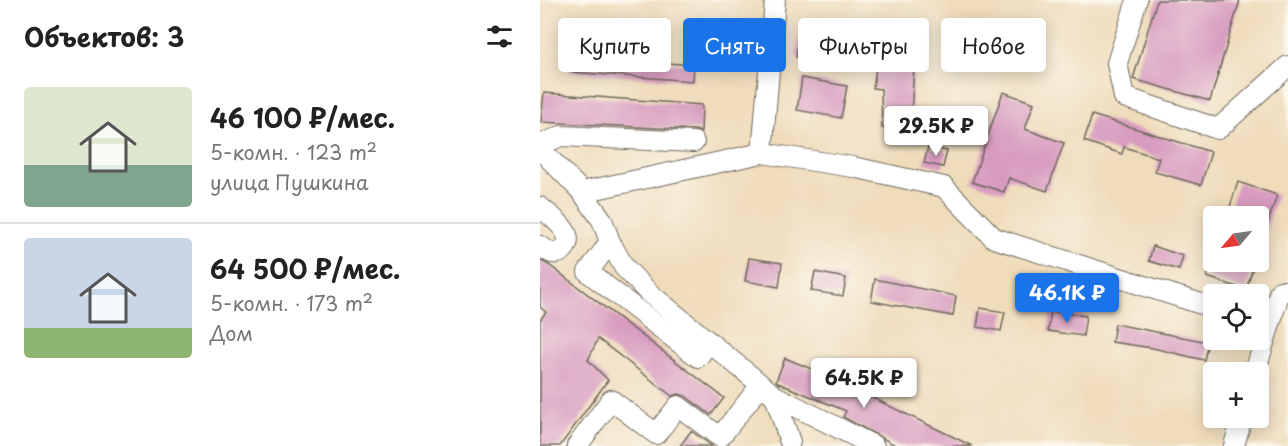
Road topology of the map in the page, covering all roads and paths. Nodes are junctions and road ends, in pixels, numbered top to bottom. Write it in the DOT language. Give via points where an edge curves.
graph roads {
  1 [pos="774,0"];
  2 [pos="1137,0"];
  3 [pos="1288,66"];
  4 [pos="694,142"];
  5 [pos="540,147"];
  6 [pos="762,153"];
  7 [pos="582,192"];
  8 [pos="540,207"];
  9 [pos="610,242"];
  10 [pos="540,246"];
  11 [pos="1288,291"];
  12 [pos="1203,304"];
  13 [pos="1269,312"];
  14 [pos="709,342"];
  15 [pos="768,391"];
  16 [pos="1239,428"];
  17 [pos="790,442"];
  18 [pos="577,446"];
  19 [pos="874,446"];
  20 [pos="1234,446"];
  1 -- 6 [label="street"];
  2 -- 3 [label="street" via="1117,63 1124,97 1218,129"];
  4 -- 5 [label="street" via="561,136"];
  5 -- 7 [label="street"];
  6 -- 7 [label="street"];
  6 -- 12 [label="street" via="944,186 994,238"];
  7 -- 9 [label="street" via="602,220"];
  8 -- 10 [label="street" via="566,232 568,241 560,253"];
  9 -- 14 [label="street" via="624,267 649,293"];
  9 -- 14 [label="street" via="588,272 698,357"];
  11 -- 13 [label="street" via="1280,291"];
  14 -- 15 [label="street"];
  15 -- 17 [label="street"];
  15 -- 18 [label="street" via="720,437 678,406 656,434 611,400"];
  15 -- 19 [label="street"];
  16 -- 20 [label="street"];
}
